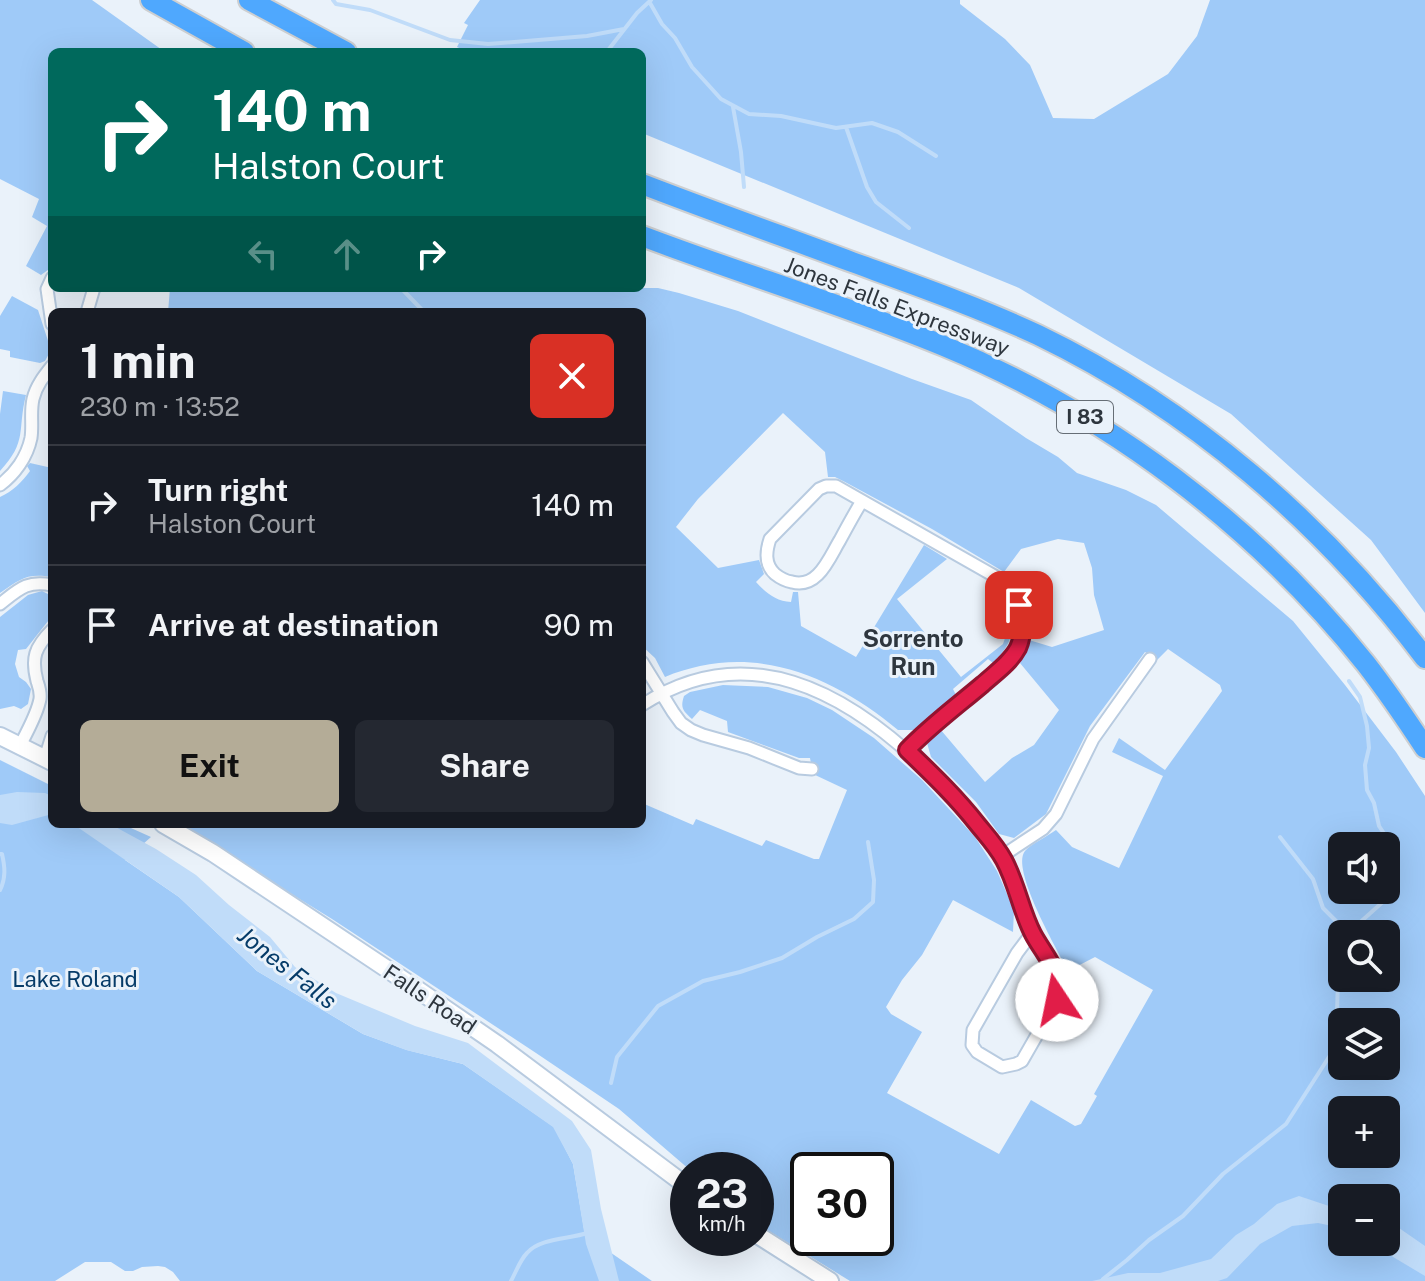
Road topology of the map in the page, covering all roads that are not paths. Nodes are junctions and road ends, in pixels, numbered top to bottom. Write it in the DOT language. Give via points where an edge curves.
graph roads {
  1 [pos="151,0"];
  2 [pos="249,0"];
  3 [pos="237,48"];
  4 [pos="339,48"];
  5 [pos="646,185"];
  6 [pos="646,237"];
  7 [pos="48,287"];
  8 [pos="50,308"];
  9 [pos="48,372"];
  10 [pos="0,485"];
  11 [pos="862,501"];
  12 [pos="48,585"];
  13 [pos="0,604"];
  14 [pos="48,634"];
  15 [pos="1425,658"];
  16 [pos="1150,659"];
  17 [pos="646,668"];
  18 [pos="662,692"];
  19 [pos="646,702"];
  20 [pos="0,736"];
  21 [pos="20,746"];
  22 [pos="1425,748"];
  23 [pos="907,750"];
  24 [pos="48,760"];
  25 [pos="812,769"];
  26 [pos="170,828"];
  27 [pos="1002,856"];
  28 [pos="1032,933"];
  29 [pos="670,1174"];
  30 [pos="774,1245"];
  31 [pos="830,1281"];
  1 -- 3 [label="highway"];
  2 -- 4 [label="highway"];
  5 -- 15 [label="highway, Jones Falls Expressway / I 83" via="967,304 1112,376 1190,425 1254,476 1363,582"];
  6 -- 22 [label="highway, Jones Falls Expressway / I 83" via="944,346 1085,417 1220,513 1276,566 1365,663"];
  7 -- 8 [label="street"];
  9 -- 10 [label="street" via="33,400 28,448"];
  11 -- 11 [label="street" via="836,486 819,489 770,539 767,561 774,573 800,584 812,579 823,570"];
  11 -- 23 [label="street" via="1005,582 1022,617 1018,648 1006,664"];
  12 -- 13 [label="street" via="32,583"];
  14 -- 21 [label="street" via="35,654 41,694"];
  16 -- 27 [label="street" via="1093,739 1056,814"];
  17 -- 18 [label="street"];
  18 -- 19 [label="street"];
  18 -- 23 [label="street" via="729,674 778,678 850,707"];
  18 -- 25 [label="street" via="691,730"];
  20 -- 21 [label="main road"];
  21 -- 24 [label="main road"];
  23 -- 27 [label="street" via="953,794"];
  26 -- 29 [label="main road, Falls Road" via="497,1044"];
  27 -- 28 [label="street"];
  28 -- 28 [label="street" via="971,1038 977,1052 1002,1067 1022,1061 1060,991"];
  30 -- 31 [label="main road"];
}
